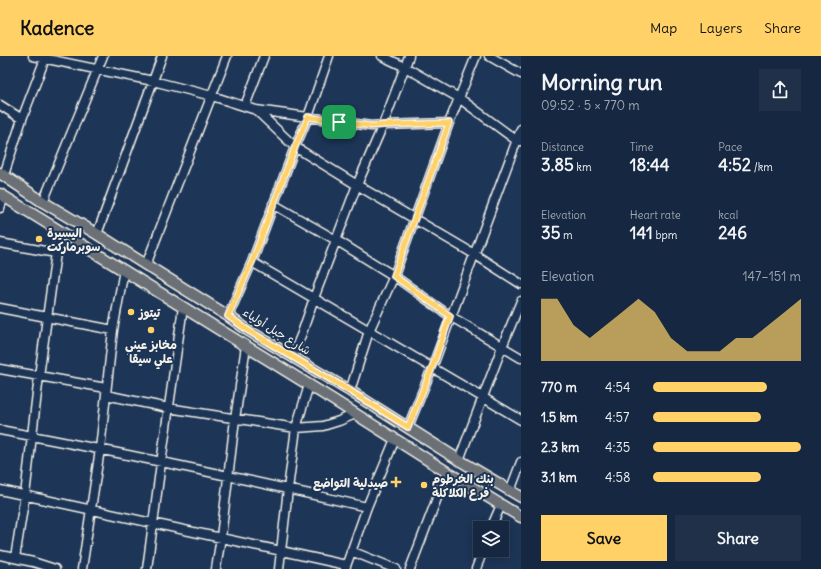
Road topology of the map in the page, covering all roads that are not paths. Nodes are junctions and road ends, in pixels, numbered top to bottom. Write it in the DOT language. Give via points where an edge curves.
graph roads {
  1 [pos="33,56"];
  2 [pos="103,56"];
  3 [pos="162,56"];
  4 [pos="227,56"];
  5 [pos="264,56"];
  6 [pos="329,56"];
  7 [pos="382,56"];
  8 [pos="409,56"];
  9 [pos="476,56"];
  10 [pos="489,56"];
  11 [pos="45,57"];
  12 [pos="405,67"];
  13 [pos="98,69"];
  14 [pos="521,74"];
  15 [pos="153,81"];
  16 [pos="212,96"];
  17 [pos="459,98"];
  18 [pos="0,105"];
  19 [pos="245,106"];
  20 [pos="256,110"];
  21 [pos="308,117"];
  22 [pos="22,119"];
  23 [pos="449,123"];
  24 [pos="384,125"];
  25 [pos="521,129"];
  26 [pos="519,141"];
  27 [pos="295,147"];
  28 [pos="2,174"];
  29 [pos="357,185"];
  30 [pos="2,195"];
  31 [pos="43,202"];
  32 [pos="273,204"];
  33 [pos="0,208"];
  34 [pos="414,220"];
  35 [pos="59,231"];
  36 [pos="97,234"];
  37 [pos="336,240"];
  38 [pos="0,243"];
  39 [pos="56,253"];
  40 [pos="474,254"];
  41 [pos="252,262"];
  42 [pos="146,265"];
  43 [pos="124,270"];
  44 [pos="394,276"];
  45 [pos="521,284"];
  46 [pos="314,298"];
  47 [pos="521,300"];
  48 [pos="183,307"];
  49 [pos="0,308"];
  50 [pos="228,316"];
  51 [pos="450,316"];
  52 [pos="47,318"];
  53 [pos="113,330"];
  54 [pos="369,331"];
  55 [pos="246,346"];
  56 [pos="502,347"];
  57 [pos="292,357"];
  58 [pos="521,358"];
  59 [pos="432,368"];
  60 [pos="0,369"];
  61 [pos="39,376"];
  62 [pos="310,385"];
  63 [pos="106,391"];
  64 [pos="350,391"];
  65 [pos="483,398"];
  66 [pos="168,408"];
  67 [pos="355,414"];
  68 [pos="236,419"];
  69 [pos="521,420"];
  70 [pos="408,427"];
  71 [pos="296,428"];
  72 [pos="0,430"];
  73 [pos="32,436"];
  74 [pos="395,439"];
  75 [pos="100,449"];
  76 [pos="459,460"];
  77 [pos="521,462"];
  78 [pos="161,463"];
  79 [pos="447,472"];
  80 [pos="228,477"];
  81 [pos="288,489"];
  82 [pos="0,490"];
  83 [pos="510,491"];
  84 [pos="25,495"];
  85 [pos="521,497"];
  86 [pos="501,504"];
  87 [pos="367,507"];
  88 [pos="91,509"];
  89 [pos="521,517"];
  90 [pos="495,521"];
  91 [pos="154,523"];
  92 [pos="221,538"];
  93 [pos="282,551"];
  94 [pos="351,551"];
  95 [pos="0,555"];
  96 [pos="480,557"];
  97 [pos="15,558"];
  98 [pos="345,567"];
  99 [pos="55,569"];
  100 [pos="82,569"];
  101 [pos="147,569"];
  102 [pos="216,569"];
  103 [pos="279,569"];
  104 [pos="396,569"];
  105 [pos="410,569"];
  106 [pos="476,569"];
  1 -- 11 [label="street"];
  2 -- 13 [label="street"];
  3 -- 15 [label="street"];
  4 -- 16 [label="street"];
  5 -- 19 [label="street"];
  6 -- 21 [label="street"];
  7 -- 12 [label="street"];
  8 -- 12 [label="street"];
  9 -- 17 [label="street"];
  10 -- 14 [label="street"];
  11 -- 13 [label="street"];
  11 -- 22 [label="street"];
  12 -- 17 [label="street"];
  12 -- 24 [label="street"];
  13 -- 15 [label="street"];
  13 -- 31 [label="street"];
  15 -- 16 [label="street"];
  15 -- 36 [label="street"];
  16 -- 19 [label="street"];
  16 -- 42 [label="street"];
  17 -- 23 [label="street"];
  17 -- 26 [label="street"];
  18 -- 22 [label="street"];
  19 -- 20 [label="street"];
  20 -- 21 [label="street"];
  20 -- 27 [label="street"];
  21 -- 24 [label="street" via="371,126"];
  21 -- 27 [label="street"];
  22 -- 28 [label="street"];
  23 -- 24 [label="street"];
  23 -- 34 [label="street"];
  24 -- 29 [label="street"];
  25 -- 26 [label="street"];
  26 -- 40 [label="street"];
  27 -- 29 [label="street"];
  27 -- 32 [label="street"];
  28 -- 31 [label="main road, شارع جبل أولياء"];
  29 -- 34 [label="street"];
  29 -- 37 [label="street"];
  30 -- 33 [label="street"];
  30 -- 35 [label="main road"];
  31 -- 36 [label="main road, شارع جبل أولياء"];
  32 -- 37 [label="street"];
  32 -- 41 [label="street"];
  34 -- 40 [label="street"];
  34 -- 44 [label="street"];
  35 -- 39 [label="street"];
  35 -- 43 [label="main road"];
  36 -- 42 [label="main road, شارع جبل أولياء"];
  37 -- 44 [label="street"];
  37 -- 46 [label="street"];
  38 -- 39 [label="street"];
  39 -- 52 [label="street"];
  40 -- 45 [label="street"];
  40 -- 51 [label="street"];
  41 -- 46 [label="street"];
  41 -- 50 [label="street"];
  42 -- 50 [label="main road, شارع جبل أولياء"];
  43 -- 48 [label="main road"];
  43 -- 53 [label="street"];
  44 -- 51 [label="street"];
  44 -- 54 [label="street"];
  46 -- 54 [label="street"];
  46 -- 57 [label="street"];
  47 -- 56 [label="street"];
  48 -- 55 [label="main road"];
  48 -- 66 [label="street"];
  49 -- 52 [label="street"];
  50 -- 57 [label="main road, شارع جبل أولياء"];
  51 -- 56 [label="street"];
  51 -- 59 [label="street"];
  52 -- 53 [label="street"];
  52 -- 61 [label="street"];
  53 -- 63 [label="street"];
  54 -- 59 [label="street"];
  54 -- 64 [label="street"];
  55 -- 62 [label="main road"];
  55 -- 68 [label="street"];
  56 -- 58 [label="street"];
  56 -- 65 [label="street"];
  57 -- 64 [label="main road, شارع جبل أولياء"];
  59 -- 65 [label="street"];
  59 -- 70 [label="street"];
  60 -- 61 [label="street"];
  61 -- 63 [label="street"];
  61 -- 73 [label="street"];
  62 -- 67 [label="main road"];
  62 -- 71 [label="street"];
  63 -- 66 [label="street"];
  63 -- 75 [label="street"];
  64 -- 70 [label="main road, شارع جبل أولياء"];
  65 -- 69 [label="street"];
  65 -- 76 [label="street"];
  66 -- 68 [label="street"];
  66 -- 78 [label="street"];
  67 -- 71 [label="street" via="323,426"];
  67 -- 74 [label="main road"];
  68 -- 71 [label="street"];
  68 -- 80 [label="street"];
  70 -- 76 [label="main road, شارع جبل أولياء"];
  71 -- 81 [label="street"];
  72 -- 73 [label="street"];
  73 -- 75 [label="street"];
  73 -- 84 [label="street"];
  74 -- 79 [label="main road"];
  74 -- 87 [label="street"];
  75 -- 78 [label="street"];
  75 -- 88 [label="street"];
  76 -- 83 [label="main road, شارع جبل أولياء"];
  77 -- 83 [label="street"];
  78 -- 80 [label="street"];
  78 -- 91 [label="street"];
  79 -- 86 [label="main road"];
  79 -- 105 [label="street"];
  80 -- 81 [label="street"];
  80 -- 92 [label="street"];
  81 -- 87 [label="street"];
  81 -- 93 [label="street"];
  82 -- 84 [label="street"];
  83 -- 85 [label="main road, شارع جبل أولياء"];
  84 -- 88 [label="street"];
  84 -- 97 [label="street"];
  86 -- 89 [label="main road"];
  86 -- 90 [label="street"];
  87 -- 94 [label="street"];
  88 -- 91 [label="street"];
  88 -- 100 [label="street"];
  91 -- 92 [label="street"];
  91 -- 101 [label="street"];
  92 -- 93 [label="street"];
  92 -- 102 [label="street"];
  93 -- 98 [label="street"];
  93 -- 103 [label="street"];
  94 -- 98 [label="street"];
  94 -- 104 [label="street"];
  95 -- 97 [label="street"];
  96 -- 106 [label="street"];
  97 -- 99 [label="street"];
}
